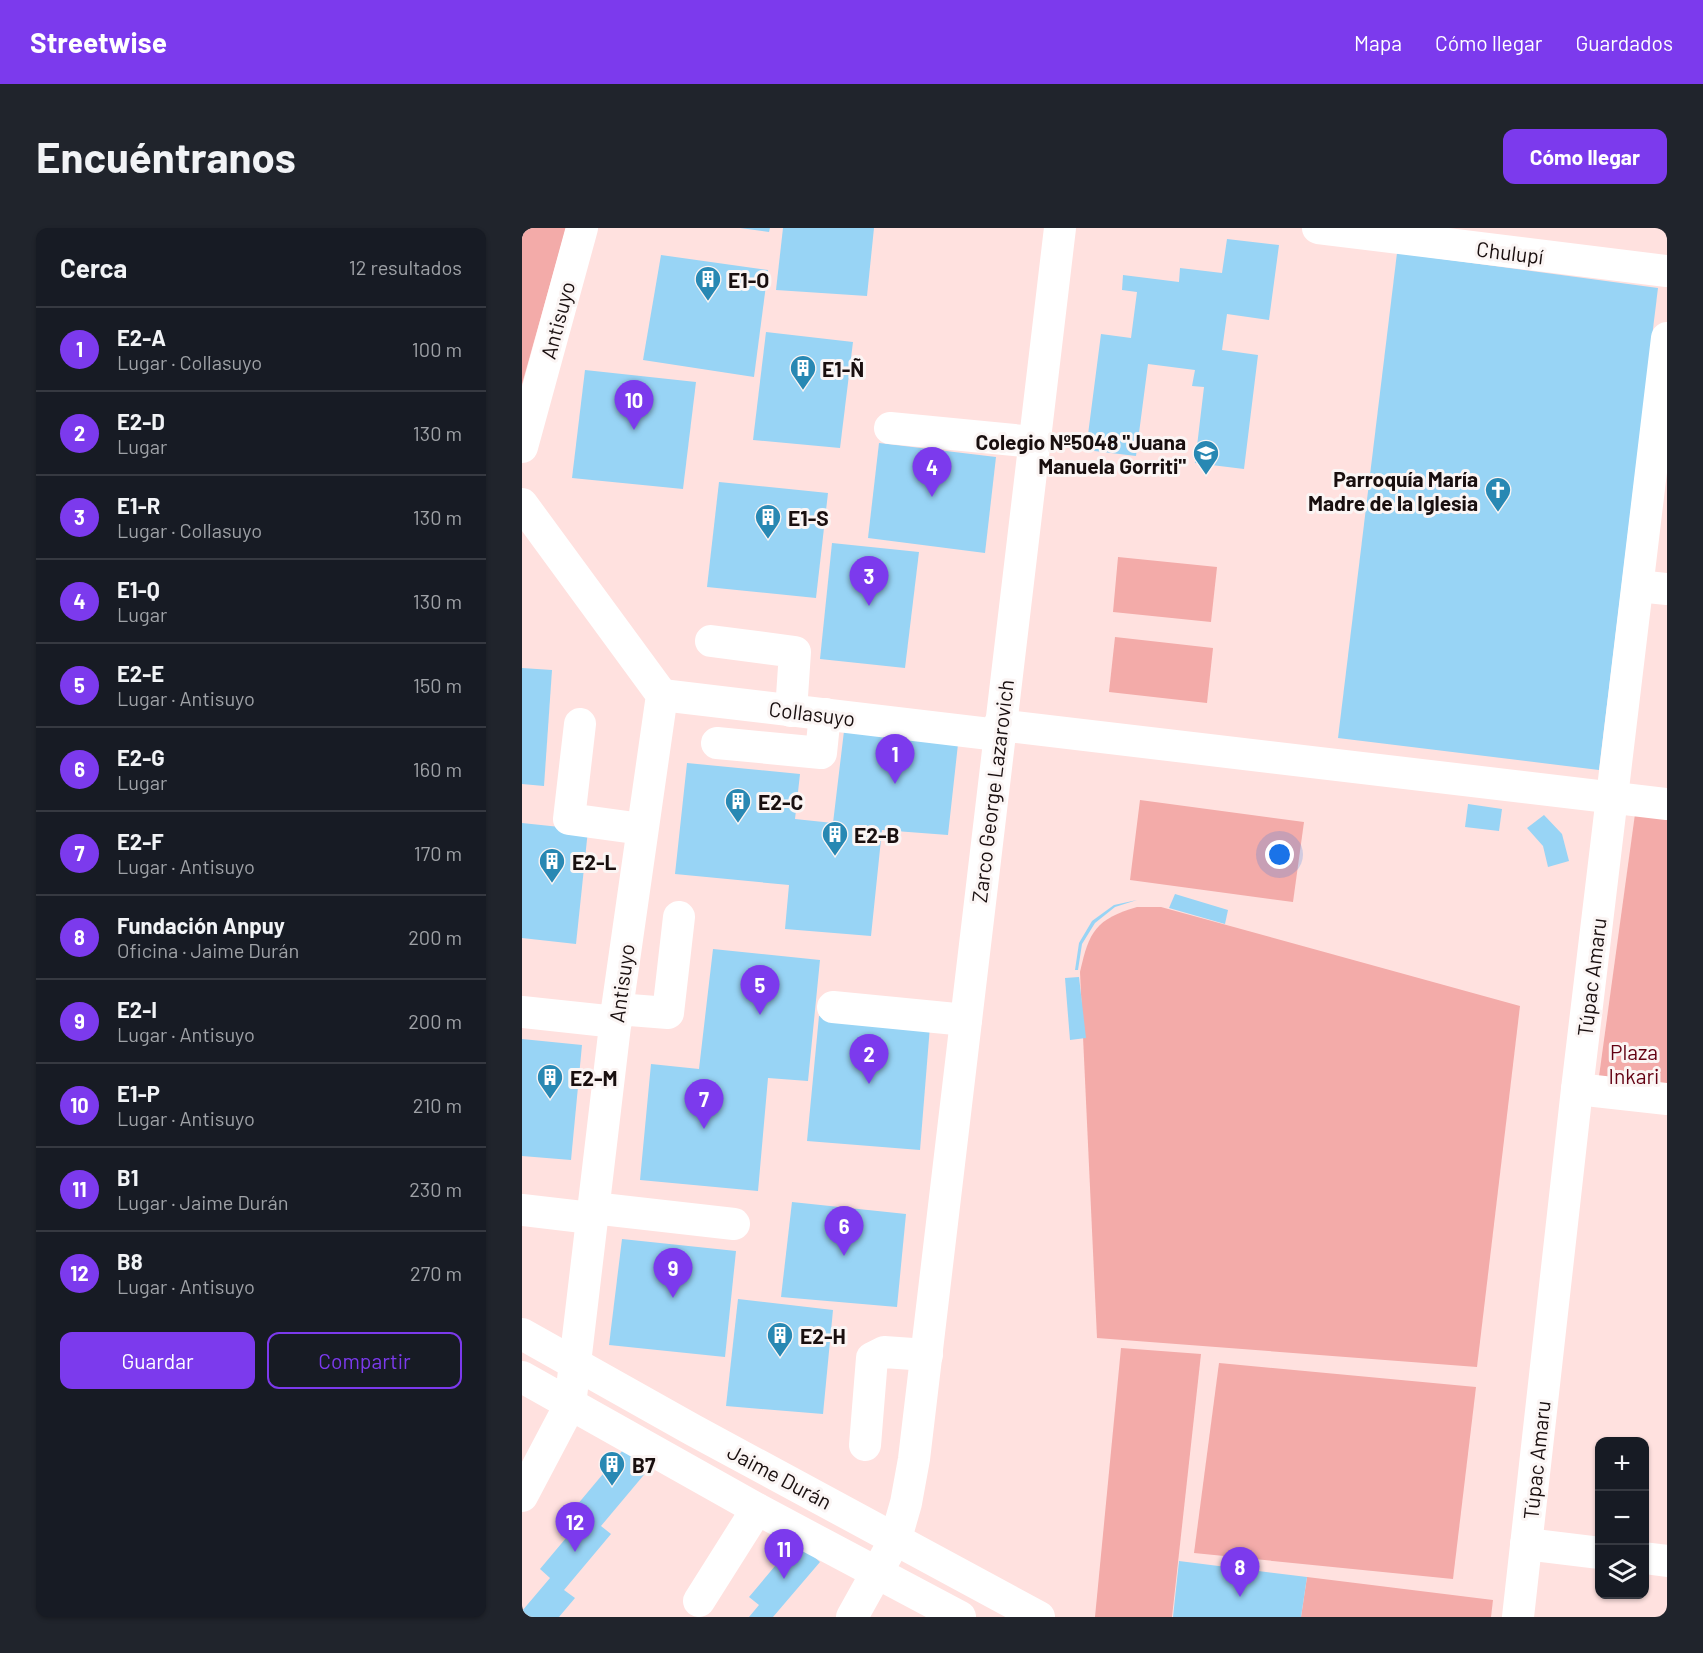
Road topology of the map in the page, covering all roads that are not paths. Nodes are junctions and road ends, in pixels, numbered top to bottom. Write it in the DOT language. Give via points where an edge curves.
graph roads {
  1 [pos="582,228"];
  2 [pos="1060,228"];
  3 [pos="1318,228"];
  4 [pos="1472,238"];
  5 [pos="1667,271"];
  6 [pos="1667,338"];
  7 [pos="890,428"];
  8 [pos="1035,442"];
  9 [pos="522,447"];
  10 [pos="522,504"];
  11 [pos="1653,588"];
  12 [pos="711,641"];
  13 [pos="662,695"];
  14 [pos="791,711"];
  15 [pos="825,714"];
  16 [pos="580,724"];
  17 [pos="999,730"];
  18 [pos="717,743"];
  19 [pos="1613,797"];
  20 [pos="1667,804"];
  21 [pos="642,829"];
  22 [pos="679,917"];
  23 [pos="833,1007"];
  24 [pos="522,1012"];
  25 [pos="616,1016"];
  26 [pos="966,1020"];
  27 [pos="1577,1089"];
  28 [pos="1667,1100"];
  29 [pos="522,1210"];
  30 [pos="592,1213"];
  31 [pos="734,1224"];
  32 [pos="522,1334"];
  33 [pos="927,1355"];
  34 [pos="575,1364"];
  35 [pos="522,1377"];
  36 [pos="570,1405"];
  37 [pos="865,1445"];
  38 [pos="522,1496"];
  39 [pos="757,1509"];
  40 [pos="896,1538"];
  41 [pos="1526,1544"];
  42 [pos="1595,1553"];
  43 [pos="1649,1559"];
  44 [pos="1667,1561"];
  45 [pos="877,1572"];
  46 [pos="699,1601"];
  47 [pos="852,1617"];
  48 [pos="960,1617"];
  49 [pos="1039,1617"];
  50 [pos="1518,1617"];
  1 -- 9 [label="street, Antisuyo"];
  2 -- 8 [label="street, Zarco George Lazarovich"];
  3 -- 4 [label="street, Chulupí"];
  4 -- 5 [label="street, Chulupí"];
  6 -- 11 [label="street, Túpac Amaru"];
  7 -- 8 [label="street"];
  8 -- 17 [label="street, Zarco George Lazarovich"];
  10 -- 13 [label="street"];
  11 -- 19 [label="street, Túpac Amaru"];
  12 -- 14 [label="street" via="795,652"];
  13 -- 14 [label="street, Collasuyo"];
  13 -- 21 [label="street, Antisuyo"];
  14 -- 15 [label="street, Collasuyo"];
  15 -- 17 [label="street, Collasuyo"];
  15 -- 18 [label="street" via="820,753"];
  16 -- 21 [label="street" via="569,819"];
  17 -- 19 [label="street, Collasuyo"];
  17 -- 26 [label="street, Zarco George Lazarovich"];
  19 -- 20 [label="street, Collasuyo"];
  19 -- 27 [label="street, Túpac Amaru"];
  21 -- 25 [label="street, Antisuyo"];
  22 -- 25 [label="street" via="668,1013"];
  23 -- 26 [label="street"];
  24 -- 25 [label="street"];
  25 -- 30 [label="street, Antisuyo"];
  26 -- 33 [label="street, Zarco George Lazarovich"];
  27 -- 28 [label="street"];
  27 -- 41 [label="street, Túpac Amaru"];
  29 -- 30 [label="street"];
  30 -- 31 [label="street"];
  30 -- 34 [label="street, Antisuyo"];
  32 -- 34 [label="street, Jaime Durán"];
  33 -- 37 [label="street" via="884,1352 872,1358"];
  33 -- 40 [label="street, Zarco George Lazarovich" via="914,1460"];
  34 -- 36 [label="street, Antisuyo"];
  34 -- 40 [label="street, Jaime Durán"];
  35 -- 36 [label="street, Jaime Durán"];
  36 -- 38 [label="street, Antisuyo"];
  36 -- 39 [label="street, Jaime Durán"];
  39 -- 45 [label="street, Jaime Durán"];
  39 -- 46 [label="street"];
  40 -- 45 [label="street, Zarco George Lazarovich"];
  40 -- 49 [label="street, Jaime Durán"];
  41 -- 42 [label="street"];
  41 -- 50 [label="street, Túpac Amaru"];
  43 -- 44 [label="street"];
  45 -- 47 [label="street"];
  45 -- 48 [label="street, Jaime Durán"];
}
